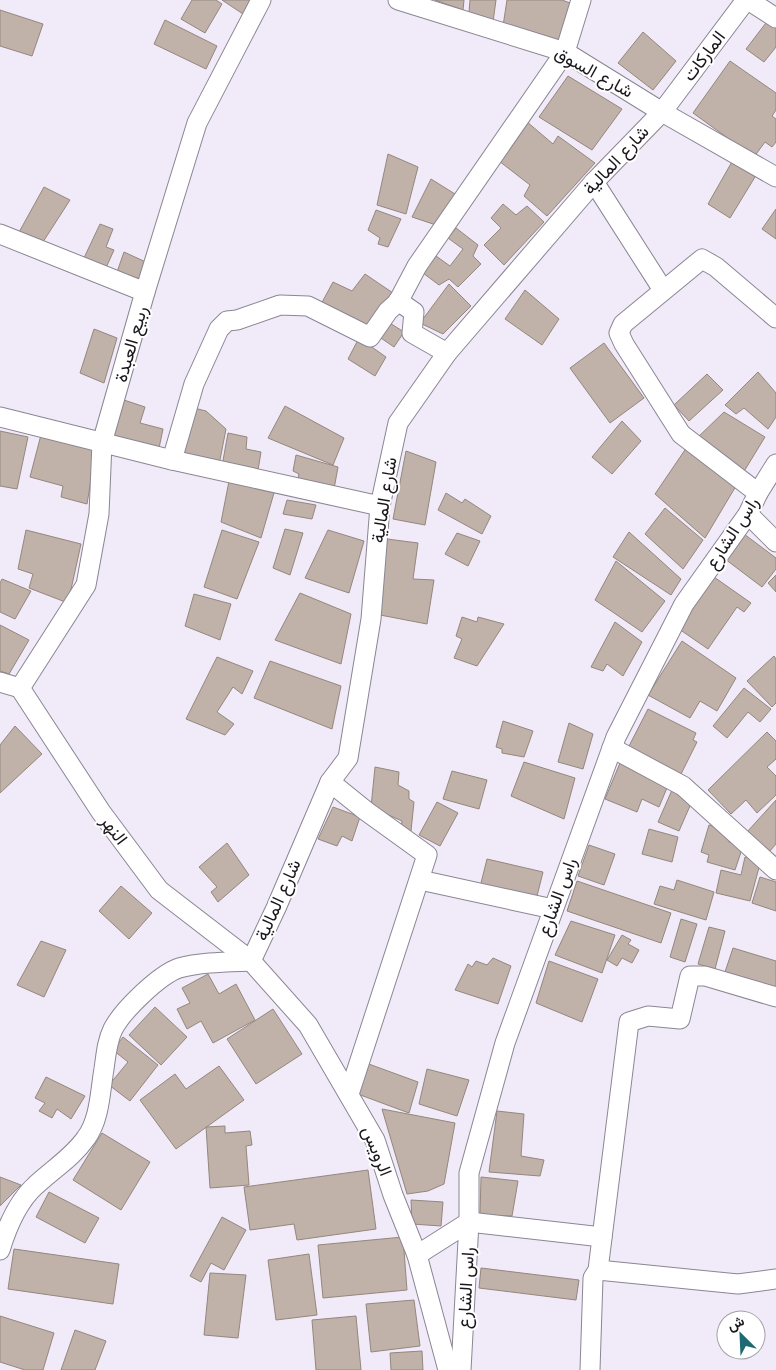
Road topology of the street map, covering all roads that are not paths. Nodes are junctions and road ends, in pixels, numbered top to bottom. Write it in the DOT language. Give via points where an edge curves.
graph roads {
  1 [pos="261,0"];
  2 [pos="398,0"];
  3 [pos="580,0"];
  4 [pos="747,0"];
  5 [pos="776,18"];
  6 [pos="565,52"];
  7 [pos="662,112"];
  8 [pos="776,177"];
  9 [pos="594,182"];
  10 [pos="0,234"];
  11 [pos="663,290"];
  12 [pos="145,292"];
  13 [pos="398,300"];
  14 [pos="776,318"];
  15 [pos="447,353"];
  16 [pos="0,417"];
  17 [pos="102,443"];
  18 [pos="172,460"];
  19 [pos="776,464"];
  20 [pos="758,493"];
  21 [pos="380,506"];
  22 [pos="748,514"];
  23 [pos="776,542"];
  24 [pos="0,682"];
  25 [pos="20,688"];
  26 [pos="612,748"];
  27 [pos="330,782"];
  28 [pos="776,870"];
  29 [pos="420,880"];
  30 [pos="553,909"];
  31 [pos="251,961"];
  32 [pos="776,997"];
  33 [pos="349,1094"];
  34 [pos="469,1222"];
  35 [pos="602,1237"];
  36 [pos="0,1250"];
  37 [pos="417,1255"];
  38 [pos="598,1270"];
  39 [pos="776,1278"];
  40 [pos="448,1370"];
  41 [pos="462,1370"];
  42 [pos="590,1370"];
  1 -- 12 [label="street, ربيع العبدة" via="197,123"];
  2 -- 6 [label="street, شارع السوق"];
  3 -- 6 [label="street"];
  4 -- 5 [label="street"];
  4 -- 7 [label="street, الماركات"];
  6 -- 7 [label="street, شارع السوق"];
  6 -- 13 [label="street" via="417,266"];
  7 -- 8 [label="street, شارع السوق"];
  7 -- 9 [label="street, شارع المالية"];
  9 -- 11 [label="street"];
  9 -- 15 [label="street, شارع المالية"];
  10 -- 12 [label="street"];
  11 -- 14 [label="street" via="702,259"];
  11 -- 20 [label="street" via="623,324 620,333 624,344 681,434"];
  12 -- 17 [label="street, ربيع العبدة"];
  13 -- 15 [label="street" via="414,312 412,333"];
  13 -- 18 [label="street" via="370,337 308,306 280,305 237,320 227,320 219,329 194,384"];
  15 -- 21 [label="street, شارع المالية" via="398,423"];
  16 -- 17 [label="street"];
  17 -- 18 [label="street"];
  17 -- 25 [label="street, ربيع العبدة" via="99,514 86,585"];
  18 -- 21 [label="street"];
  19 -- 20 [label="street, راس الشارع"];
  20 -- 22 [label="street, راس الشارع"];
  21 -- 27 [label="street, شارع المالية" via="372,619 348,758"];
  22 -- 23 [label="street"];
  22 -- 26 [label="street, راس الشارع" via="684,604"];
  24 -- 25 [label="street"];
  25 -- 31 [label="street, النهر" via="101,812 160,890"];
  26 -- 28 [label="street" via="683,786"];
  26 -- 30 [label="street, راس الشارع"];
  27 -- 29 [label="street" via="427,855"];
  27 -- 31 [label="street, شارع المالية"];
  29 -- 30 [label="street"];
  29 -- 33 [label="street"];
  30 -- 34 [label="street, راس الشارع" via="505,1043 474,1154 470,1173"];
  31 -- 33 [label="street, الرويس" via="308,1025"];
  31 -- 36 [label="street" via="197,964 178,969 160,978 121,1015 107,1046 97,1116 87,1137 73,1154 34,1186 16,1211"];
  32 -- 35 [label="street" via="704,976 690,976 680,1019 648,1016 629,1022"];
  33 -- 37 [label="street, الرويس" via="376,1140"];
  34 -- 35 [label="street"];
  34 -- 37 [label="street"];
  34 -- 41 [label="street, راس الشارع"];
  35 -- 38 [label="street"];
  37 -- 40 [label="street, الرويس"];
  38 -- 39 [label="street" via="738,1284"];
  38 -- 42 [label="street" via="593,1278"];
}
